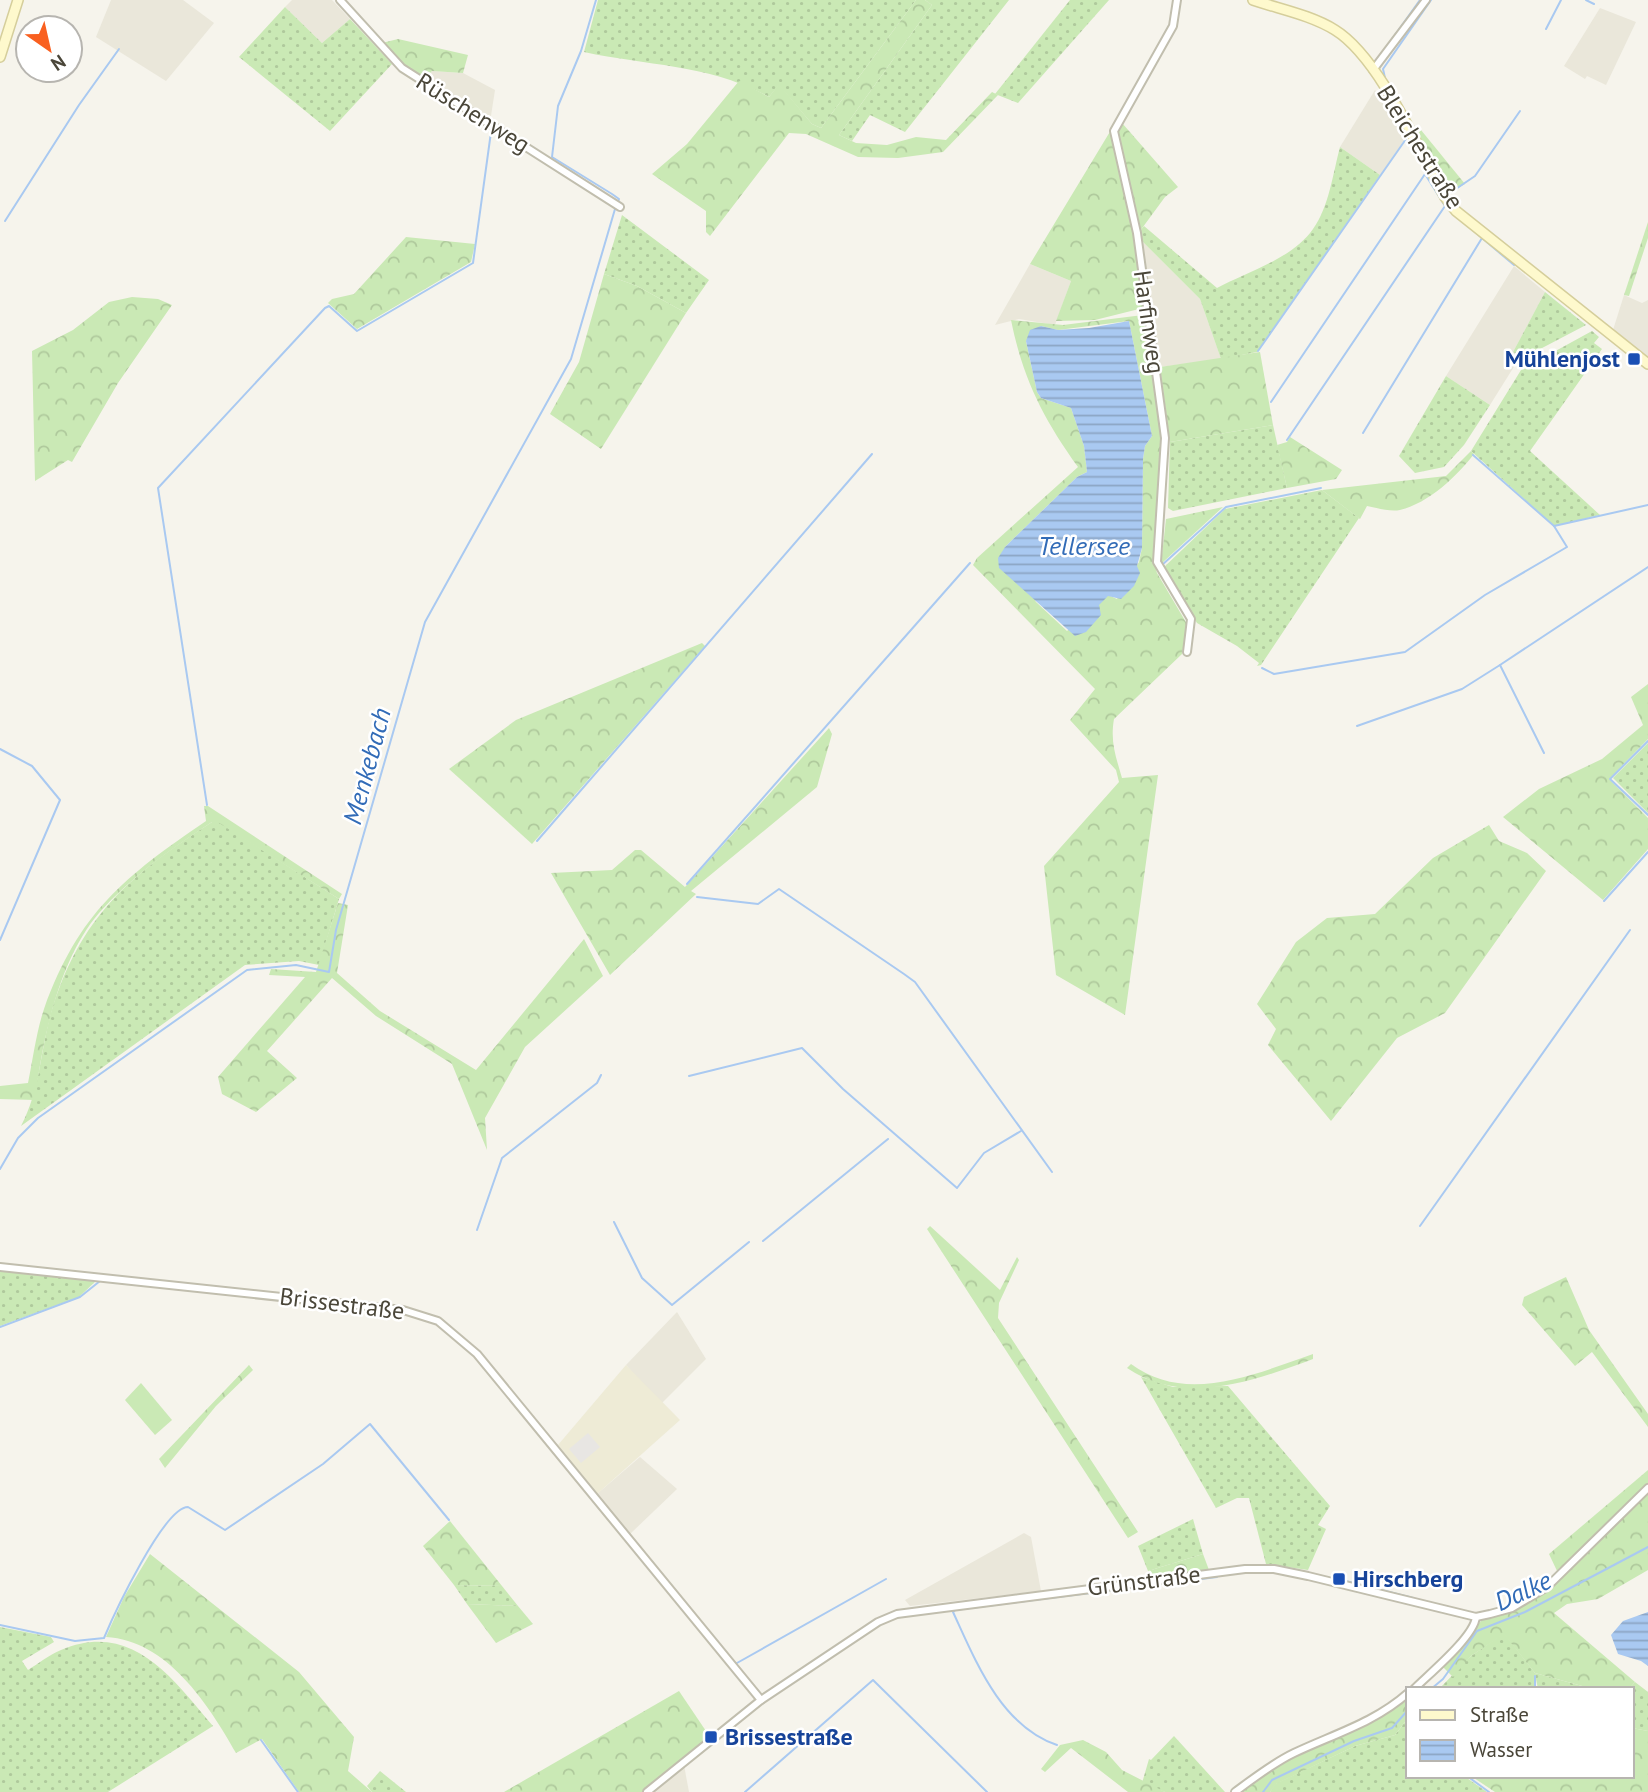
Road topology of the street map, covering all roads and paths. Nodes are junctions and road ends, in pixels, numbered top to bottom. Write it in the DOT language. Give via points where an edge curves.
graph roads {
  1 [pos="18,0"];
  2 [pos="340,0"];
  3 [pos="1177,0"];
  4 [pos="1253,0"];
  5 [pos="1426,0"];
  6 [pos="0,57"];
  7 [pos="1373,70"];
  8 [pos="620,208"];
  9 [pos="1648,364"];
  10 [pos="1187,652"];
  11 [pos="0,1267"];
  12 [pos="1648,1488"];
  13 [pos="1476,1617"];
  14 [pos="1415,1687"];
  15 [pos="1406,1695"];
  16 [pos="761,1700"];
  17 [pos="647,1792"];
  18 [pos="1236,1792"];
  1 -- 6 [label="street"];
  2 -- 8 [label="street, Rüschenweg" via="402,68"];
  3 -- 10 [label="street, Harfinweg" via="1173,26 1114,131 1137,233 1165,438 1157,562 1191,619"];
  4 -- 7 [label="street, Bleichestraße" via="1332,29 1362,52"];
  5 -- 7 [label="street"];
  7 -- 9 [label="street, Bleichestraße" via="1456,211"];
  11 -- 16 [label="street, Brissestraße" via="403,1310 438,1321 477,1354"];
  12 -- 13 [label="street, Grünstraße" via="1548,1587 1512,1608"];
  13 -- 14 [label="street" via="1476,1624"];
  13 -- 16 [label="street, Grünstraße" via="1308,1576 1245,1569 897,1614"];
  15 -- 18 [label="street" via="1356,1727 1293,1753"];
  16 -- 17 [label="street, Grünstraße"];
}
